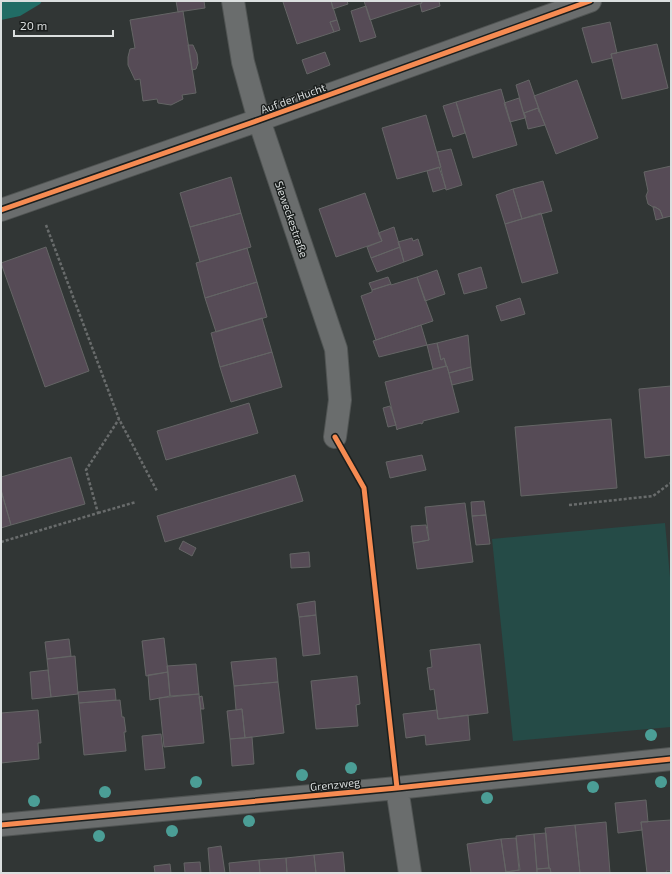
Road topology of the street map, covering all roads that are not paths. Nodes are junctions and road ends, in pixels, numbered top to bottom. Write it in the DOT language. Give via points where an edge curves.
graph roads {
  1 [pos="233,1"];
  2 [pos="590,1"];
  3 [pos="259,120"];
  4 [pos="1,210"];
  5 [pos="336,437"];
  6 [pos="671,759"];
  7 [pos="397,788"];
  8 [pos="1,825"];
  9 [pos="410,873"];
  1 -- 3 [label="street, Sieweckestraße" via="243,62"];
  2 -- 3 [label="street, Auf der Hucht"];
  3 -- 4 [label="street, Auf der Hucht"];
  3 -- 5 [label="street, Sieweckestraße" via="336,350 340,400"];
  6 -- 7 [label="street, Grenzweg"];
  7 -- 8 [label="street, Grenzweg"];
  7 -- 9 [label="street"];
}
